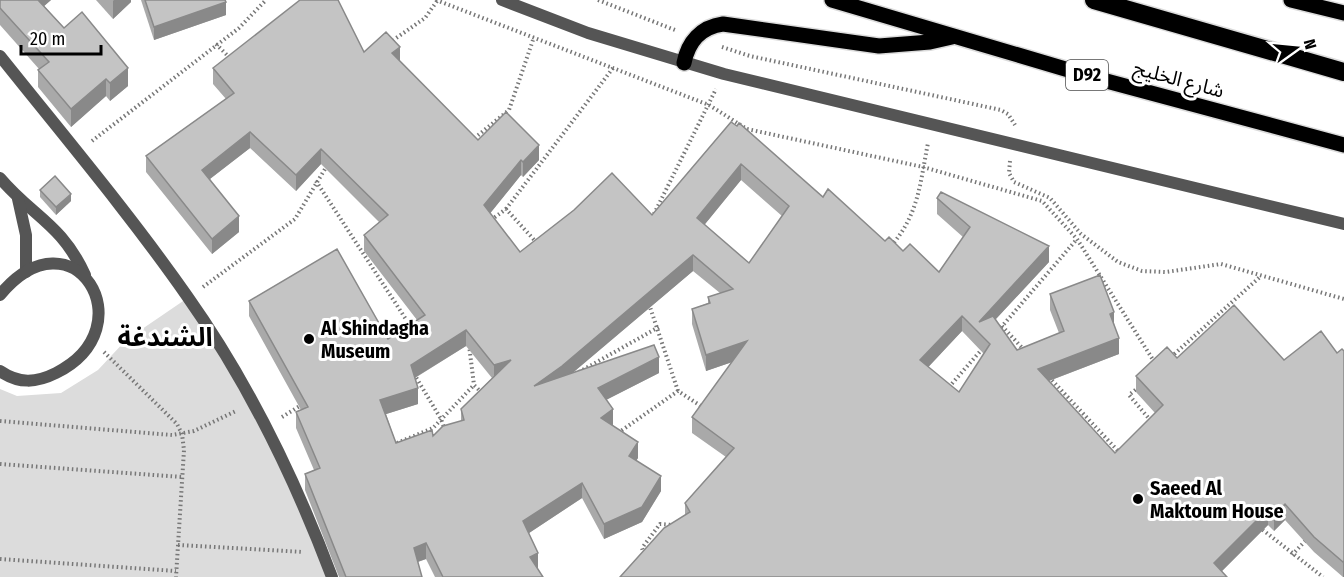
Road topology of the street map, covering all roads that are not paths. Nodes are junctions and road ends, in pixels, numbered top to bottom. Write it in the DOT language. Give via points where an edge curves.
graph roads {
  1 [pos="502,0"];
  2 [pos="832,0"];
  3 [pos="1094,0"];
  4 [pos="1291,0"];
  5 [pos="1344,13"];
  6 [pos="954,36"];
  7 [pos="0,56"];
  8 [pos="684,63"];
  9 [pos="1344,72"];
  10 [pos="1344,145"];
  11 [pos="0,178"];
  12 [pos="18,199"];
  13 [pos="1344,224"];
  14 [pos="26,272"];
  15 [pos="86,276"];
  16 [pos="0,295"];
  17 [pos="0,371"];
  18 [pos="332,577"];
  1 -- 8 [label="street" via="588,33"];
  2 -- 6 [label="main road, شارع الخليج / D92"];
  3 -- 9 [label="highway"];
  4 -- 5 [label="main road"];
  6 -- 8 [label="main road" via="879,46 723,24 708,28 695,38"];
  6 -- 10 [label="main road, شارع الخليج / D92"];
  7 -- 18 [label="street" via="189,297 287,468"];
  8 -- 13 [label="street"];
  11 -- 12 [label="street"];
  12 -- 14 [label="street" via="26,235"];
  12 -- 15 [label="street" via="58,231"];
  14 -- 15 [label="street" via="57,264"];
  14 -- 16 [label="street"];
  15 -- 17 [label="street" via="97,295 99,316 90,339 74,362 40,380 18,380"];
}
